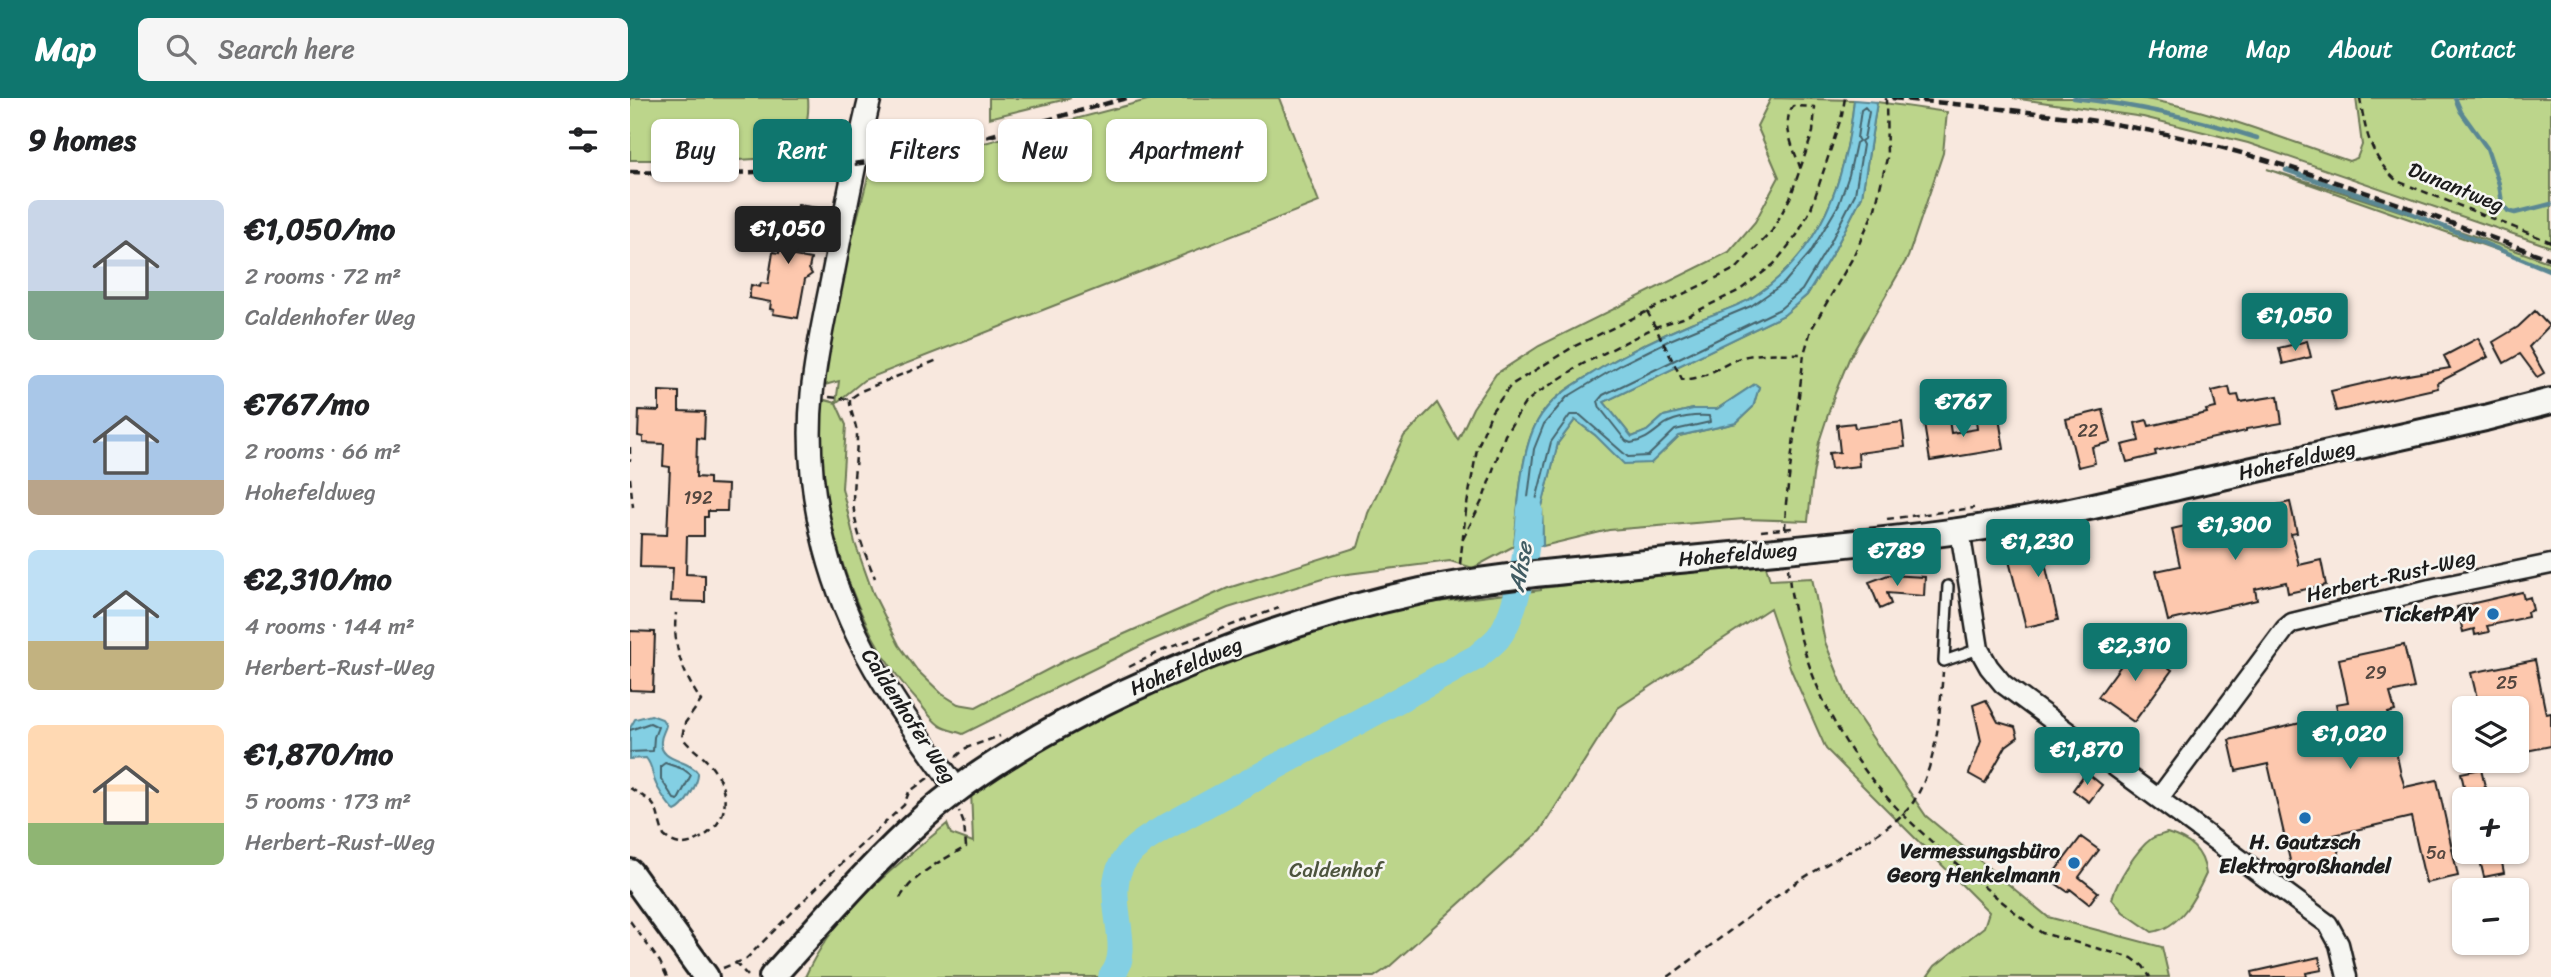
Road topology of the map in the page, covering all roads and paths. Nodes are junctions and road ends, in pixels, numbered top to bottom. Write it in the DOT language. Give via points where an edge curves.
graph roads {
  1 [pos="870,98"];
  2 [pos="1845,98"];
  3 [pos="1886,98"];
  4 [pos="2360,98"];
  5 [pos="1801,170"];
  6 [pos="2551,242"];
  7 [pos="1647,311"];
  8 [pos="1655,327"];
  9 [pos="1804,354"];
  10 [pos="940,359"];
  11 [pos="812,395"];
  12 [pos="850,399"];
  13 [pos="2551,401"];
  14 [pos="630,447"];
  15 [pos="630,461"];
  16 [pos="630,478"];
  17 [pos="1983,506"];
  18 [pos="633,507"];
  19 [pos="1877,520"];
  20 [pos="1799,528"];
  21 [pos="1960,531"];
  22 [pos="1758,532"];
  23 [pos="1786,539"];
  24 [pos="1461,543"];
  25 [pos="2551,564"];
  26 [pos="875,578"];
  27 [pos="1467,584"];
  28 [pos="1948,586"];
  29 [pos="676,613"];
  30 [pos="1979,649"];
  31 [pos="1944,661"];
  32 [pos="942,768"];
  33 [pos="630,788"];
  34 [pos="953,794"];
  35 [pos="2159,798"];
  36 [pos="1903,814"];
  37 [pos="630,872"];
  38 [pos="900,898"];
  39 [pos="630,921"];
  40 [pos="666,922"];
  41 [pos="803,944"];
  42 [pos="736,962"];
  43 [pos="667,977"];
  44 [pos="683,977"];
  45 [pos="706,977"];
  46 [pos="718,977"];
  47 [pos="749,977"];
  48 [pos="772,977"];
  49 [pos="793,977"];
  50 [pos="1668,977"];
  51 [pos="2150,977"];
  52 [pos="2347,977"];
  1 -- 11 [label="street, Caldenhofer Weg"];
  2 -- 8 [label="path" via="1811,209 1774,264 1740,290"];
  3 -- 9 [label="path" via="1887,158 1875,209 1811,330"];
  4 -- 6 [label="path, Dunantweg" via="2372,153 2397,181"];
  5 -- 5 [label="path" via="1813,132 1815,107 1793,106 1787,113"];
  5 -- 7 [label="path" via="1772,231 1737,268"];
  7 -- 8 [label="path"];
  7 -- 24 [label="path" via="1573,347 1511,385 1492,411 1477,449"];
  8 -- 9 [label="path" via="1682,379 1748,356"];
  8 -- 24 [label="path" via="1581,365 1525,403 1505,435 1483,499"];
  9 -- 23 [label="path"];
  10 -- 12 [label="path"];
  11 -- 12 [label="path"];
  11 -- 32 [label="street, Caldenhofer Weg" via="813,486 837,587 868,657"];
  12 -- 26 [label="path" via="857,436 854,512"];
  13 -- 21 [label="main road, Hohefeldweg" via="2078,510"];
  14 -- 15 [label="path"];
  16 -- 18 [label="path"];
  17 -- 19 [label="path"];
  20 -- 23 [label="path"];
  21 -- 23 [label="main road, Hohefeldweg"];
  21 -- 30 [label="street"];
  22 -- 23 [label="path"];
  23 -- 27 [label="main road, Hohefeldweg"];
  23 -- 36 [label="path" via="1801,642 1816,682 1853,753"];
  24 -- 27 [label="path"];
  25 -- 35 [label="street, Herbert-Rust-Weg" via="2292,623"];
  27 -- 34 [label="main road, Hohefeldweg" via="1425,590 1301,622 1175,668 1045,733"];
  28 -- 31 [label="lane"];
  29 -- 33 [label="path" via="675,646 685,676 701,701 685,723 682,737 719,777 724,810 713,829 679,845 664,836 657,807"];
  30 -- 31 [label="lane"];
  30 -- 35 [label="street" via="2003,684"];
  31 -- 36 [label="path" via="1931,764"];
  32 -- 34 [label="street, Caldenhofer Weg"];
  32 -- 42 [label="path" via="909,792 904,806 746,959"];
  34 -- 38 [label="path" via="964,824 965,847 925,871"];
  34 -- 41 [label="main road, Caldenhofer Weg" via="872,867"];
  35 -- 52 [label="street" via="2328,925 2339,944"];
  36 -- 50 [label="path" via="1797,883"];
  36 -- 51 [label="path" via="2042,933 2132,958"];
  37 -- 40 [label="main road"];
  39 -- 43 [label="path"];
  40 -- 44 [label="main road"];
  40 -- 45 [label="main road"];
  41 -- 48 [label="main road, Caldenhofer Weg"];
  41 -- 49 [label="main road"];
  42 -- 46 [label="path" via="725,966"];
  42 -- 47 [label="path"];
}
